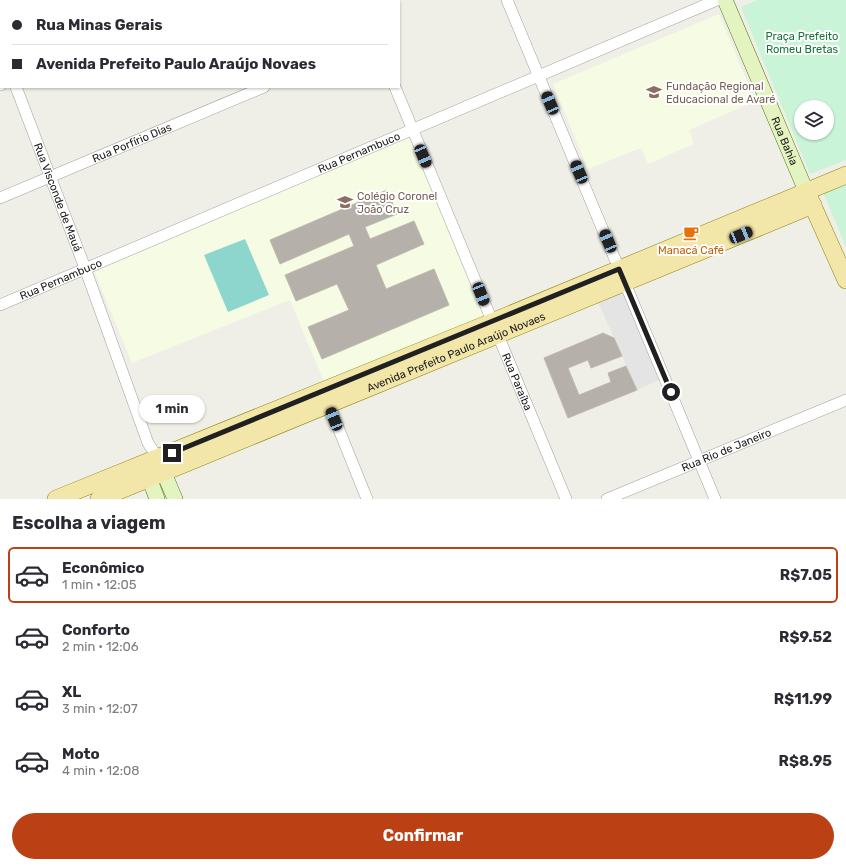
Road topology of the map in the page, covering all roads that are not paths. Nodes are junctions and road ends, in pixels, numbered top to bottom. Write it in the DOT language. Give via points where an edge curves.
graph roads {
  1 [pos="507,0"];
  2 [pos="717,0"];
  3 [pos="725,0"];
  4 [pos="538,76"];
  5 [pos="16,88"];
  6 [pos="262,88"];
  7 [pos="395,88"];
  8 [pos="412,129"];
  9 [pos="846,175"];
  10 [pos="50,176"];
  11 [pos="0,198"];
  12 [pos="810,198"];
  13 [pos="85,268"];
  14 [pos="622,276"];
  15 [pos="846,280"];
  16 [pos="0,305"];
  17 [pos="495,328"];
  18 [pos="326,398"];
  19 [pos="846,400"];
  20 [pos="699,461"];
  21 [pos="154,469"];
  22 [pos="56,499"];
  23 [pos="99,499"];
  24 [pos="157,499"];
  25 [pos="174,499"];
  26 [pos="367,499"];
  27 [pos="566,499"];
  28 [pos="607,499"];
  29 [pos="715,499"];
  1 -- 4 [label="street"];
  2 -- 4 [label="street, Rua Pernambuco"];
  3 -- 12 [label="main road, Rua Bahia"];
  4 -- 8 [label="street, Rua Pernambuco"];
  4 -- 14 [label="street"];
  5 -- 10 [label="street, Rua Visconde de Mauá"];
  6 -- 10 [label="street, Rua Porfírio Dias"];
  7 -- 8 [label="street, Rua Paraíba"];
  8 -- 13 [label="street, Rua Pernambuco"];
  8 -- 17 [label="street, Rua Paraíba"];
  9 -- 12 [label="main road, Avenida Prefeito Paulo Araújo Novaes"];
  10 -- 11 [label="street, Rua Porfírio Dias"];
  10 -- 13 [label="street, Rua Visconde de Mauá"];
  12 -- 14 [label="main road, Avenida Prefeito Paulo Araújo Novaes"];
  12 -- 15 [label="main road, Rua Bahia"];
  13 -- 16 [label="street, Rua Pernambuco"];
  13 -- 21 [label="street, Rua Visconde de Mauá" via="148,443"];
  14 -- 17 [label="main road, Avenida Prefeito Paulo Araújo Novaes"];
  14 -- 20 [label="street"];
  17 -- 18 [label="main road, Avenida Prefeito Paulo Araújo Novaes"];
  17 -- 27 [label="street, Rua Paraíba"];
  18 -- 21 [label="main road, Avenida Prefeito Paulo Araújo Novaes"];
  18 -- 26 [label="street"];
  19 -- 20 [label="street, Rua Rio de Janeiro"];
  20 -- 28 [label="street, Rua Rio de Janeiro"];
  20 -- 29 [label="street"];
  21 -- 22 [label="main road, Avenida Prefeito Paulo Araújo Novaes"];
  21 -- 23 [label="main road, Avenida Prefeito Paulo Araújo Novaes"];
  21 -- 24 [label="main road"];
  21 -- 25 [label="main road"];
}
